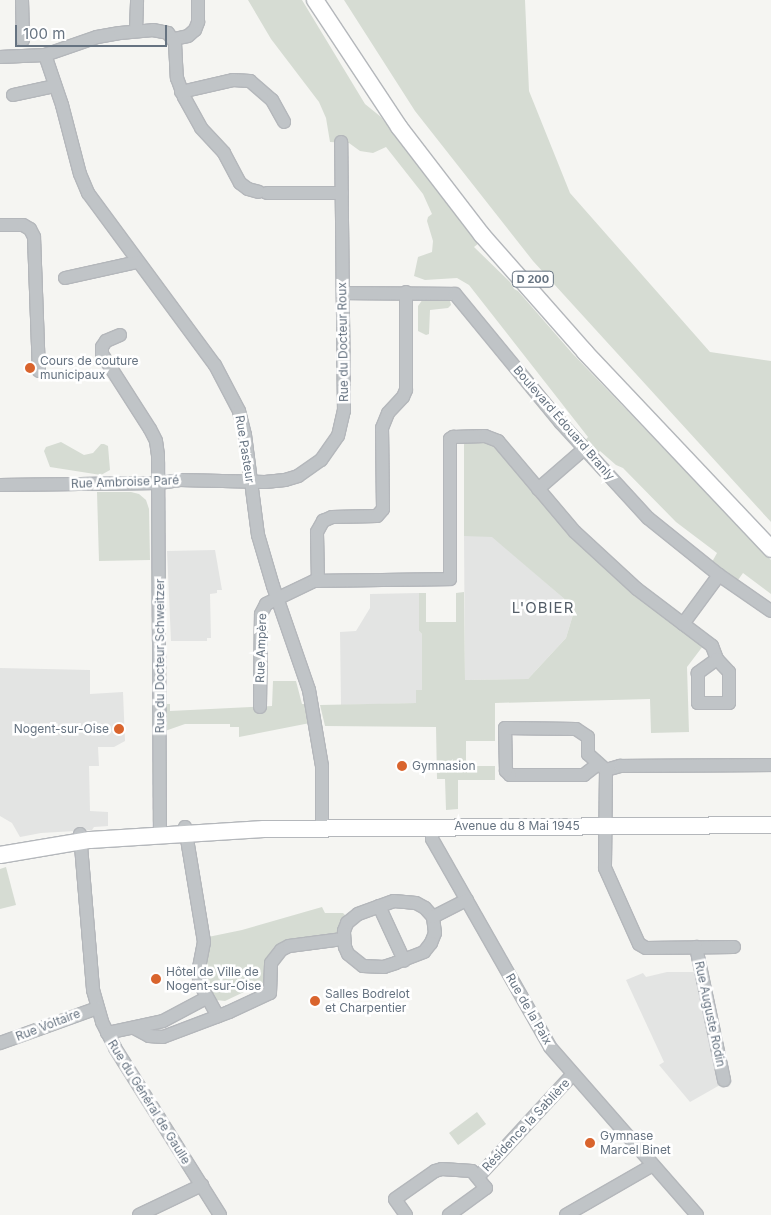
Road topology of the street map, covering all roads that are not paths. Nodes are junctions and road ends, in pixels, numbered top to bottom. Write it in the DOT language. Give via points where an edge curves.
graph roads {
  1 [pos="22,0"];
  2 [pos="137,0"];
  3 [pos="198,0"];
  4 [pos="316,0"];
  5 [pos="327,0"];
  6 [pos="136,31"];
  7 [pos="174,39"];
  8 [pos="23,40"];
  9 [pos="45,55"];
  10 [pos="0,57"];
  11 [pos="55,86"];
  12 [pos="181,92"];
  13 [pos="13,96"];
  14 [pos="284,122"];
  15 [pos="341,142"];
  16 [pos="342,193"];
  17 [pos="0,225"];
  18 [pos="137,262"];
  19 [pos="65,278"];
  20 [pos="342,292"];
  21 [pos="406,292"];
  22 [pos="120,335"];
  23 [pos="39,371"];
  24 [pos="584,449"];
  25 [pos="251,481"];
  26 [pos="158,483"];
  27 [pos="0,485"];
  28 [pos="538,489"];
  29 [pos="771,533"];
  30 [pos="771,549"];
  31 [pos="719,575"];
  32 [pos="318,581"];
  33 [pos="277,598"];
  34 [pos="771,610"];
  35 [pos="684,624"];
  36 [pos="717,659"];
  37 [pos="260,707"];
  38 [pos="771,765"];
  39 [pos="602,767"];
  40 [pos="771,825"];
  41 [pos="605,826"];
  42 [pos="432,827"];
  43 [pos="322,828"];
  44 [pos="160,829"];
  45 [pos="186,831"];
  46 [pos="80,838"];
  47 [pos="0,845"];
  48 [pos="0,856"];
  49 [pos="467,900"];
  50 [pos="379,906"];
  51 [pos="433,917"];
  52 [pos="343,939"];
  53 [pos="696,947"];
  54 [pos="734,947"];
  55 [pos="404,960"];
  56 [pos="206,998"];
  57 [pos="97,1008"];
  58 [pos="218,1016"];
  59 [pos="134,1028"];
  60 [pos="107,1033"];
  61 [pos="0,1043"];
  62 [pos="573,1074"];
  63 [pos="724,1080"];
  64 [pos="653,1165"];
  65 [pos="478,1176"];
  66 [pos="202,1186"];
  67 [pos="139,1215"];
  68 [pos="220,1215"];
  69 [pos="406,1215"];
  70 [pos="450,1215"];
  71 [pos="566,1215"];
  72 [pos="697,1215"];
  1 -- 8 [label="street"];
  2 -- 6 [label="street"];
  3 -- 7 [label="street" via="195,30 188,36"];
  4 -- 30 [label="main road, D 200" via="388,112 482,235 585,352"];
  5 -- 29 [label="main road, D 200" via="404,118 479,216 594,347"];
  6 -- 7 [label="street" via="165,31"];
  6 -- 9 [label="street" via="97,37"];
  7 -- 12 [label="street"];
  9 -- 10 [label="street"];
  9 -- 11 [label="street, Rue Pasteur"];
  11 -- 13 [label="street"];
  11 -- 18 [label="street, Rue Pasteur" via="82,181"];
  12 -- 14 [label="street" via="233,80 250,81 272,100"];
  12 -- 16 [label="street" via="201,128 221,150 240,183 248,189"];
  15 -- 16 [label="street, Rue du Docteur Roux"];
  16 -- 20 [label="street, Rue du Docteur Roux"];
  17 -- 23 [label="street" via="22,225 30,229 34,237"];
  18 -- 19 [label="street"];
  18 -- 25 [label="street, Rue Pasteur" via="220,373 237,404"];
  20 -- 21 [label="street, Boulevard Édouard Branly"];
  20 -- 25 [label="street, Rue du Docteur Roux" via="344,411 338,436 321,460 298,476 279,481"];
  21 -- 24 [label="street, Boulevard Édouard Branly" via="448,292 458,296"];
  21 -- 32 [label="street" via="406,390 385,418 382,428 383,509 377,516 332,517 323,521 317,532"];
  22 -- 26 [label="street, Rue du Docteur Schweitzer" via="106,341 102,354 153,435 158,455"];
  24 -- 28 [label="street"];
  24 -- 31 [label="street, Boulevard Édouard Branly" via="654,523"];
  25 -- 26 [label="street, Rue Ambroise Paré" via="180,480"];
  25 -- 33 [label="street, Rue Pasteur" via="258,535"];
  26 -- 27 [label="street, Rue Ambroise Paré"];
  26 -- 44 [label="street, Rue du Docteur Schweitzer"];
  28 -- 32 [label="street" via="494,438 451,437 450,579"];
  28 -- 35 [label="street" via="575,532 606,561"];
  31 -- 34 [label="street, Boulevard Édouard Branly"];
  31 -- 35 [label="street"];
  32 -- 33 [label="street" via="309,582"];
  33 -- 37 [label="street, Rue Ampère" via="266,604 261,614"];
  33 -- 43 [label="street, Rue Pasteur" via="309,690 322,766"];
  35 -- 36 [label="street" via="712,646"];
  38 -- 39 [label="street"];
  39 -- 39 [label="street" via="588,754 588,737 576,729 505,728 506,771 510,775 584,775"];
  39 -- 41 [label="street"];
  40 -- 41 [label="main road, Avenue du 8 Mai 1945"];
  41 -- 42 [label="main road, Avenue du 8 Mai 1945"];
  41 -- 53 [label="street, Rue Auguste Rodin" via="605,868 639,944 646,948"];
  42 -- 43 [label="main road, Avenue du 8 Mai 1945"];
  42 -- 49 [label="street, Rue de la Paix" via="432,838"];
  43 -- 45 [label="main road, Avenue du 8 Mai 1945"];
  44 -- 45 [label="main road, Avenue du 8 Mai 1945"];
  44 -- 46 [label="main road, Avenue du 8 Mai 1945"];
  45 -- 46 [label="main road, Avenue du 8 Mai 1945"];
  45 -- 56 [label="street" via="204,938 198,973"];
  46 -- 47 [label="main road"];
  46 -- 48 [label="main road"];
  46 -- 57 [label="street, Rue du Général de Gaulle" via="90,965"];
  49 -- 51 [label="street"];
  49 -- 62 [label="street, Rue de la Paix" via="543,1035"];
  50 -- 51 [label="street" via="394,901 410,902 425,908"];
  50 -- 52 [label="street" via="347,922"];
  50 -- 55 [label="street"];
  51 -- 55 [label="street" via="435,933 431,943 424,952"];
  52 -- 55 [label="street" via="348,954 363,966 384,967"];
  52 -- 58 [label="street" via="289,946 281,950 271,963 270,993"];
  53 -- 54 [label="street, Rue Auguste Rodin"];
  53 -- 63 [label="street, Rue Auguste Rodin"];
  56 -- 58 [label="street"];
  56 -- 59 [label="street" via="163,1021"];
  57 -- 60 [label="street, Rue du Général de Gaulle"];
  57 -- 61 [label="street, Rue Voltaire"];
  58 -- 59 [label="street" via="164,1037 149,1036"];
  59 -- 60 [label="street"];
  60 -- 66 [label="street, Rue du Général de Gaulle"];
  62 -- 64 [label="street, Rue de la Paix"];
  62 -- 65 [label="street, Résidence la Sablière"];
  64 -- 71 [label="street"];
  64 -- 72 [label="street, Rue de la Paix"];
  65 -- 69 [label="street, Résidence la Sablière" via="468,1170 435,1171 395,1200"];
  65 -- 70 [label="street, Résidence la Sablière" via="486,1188"];
  66 -- 67 [label="street"];
  66 -- 68 [label="street, Rue du Général de Gaulle"];
}
